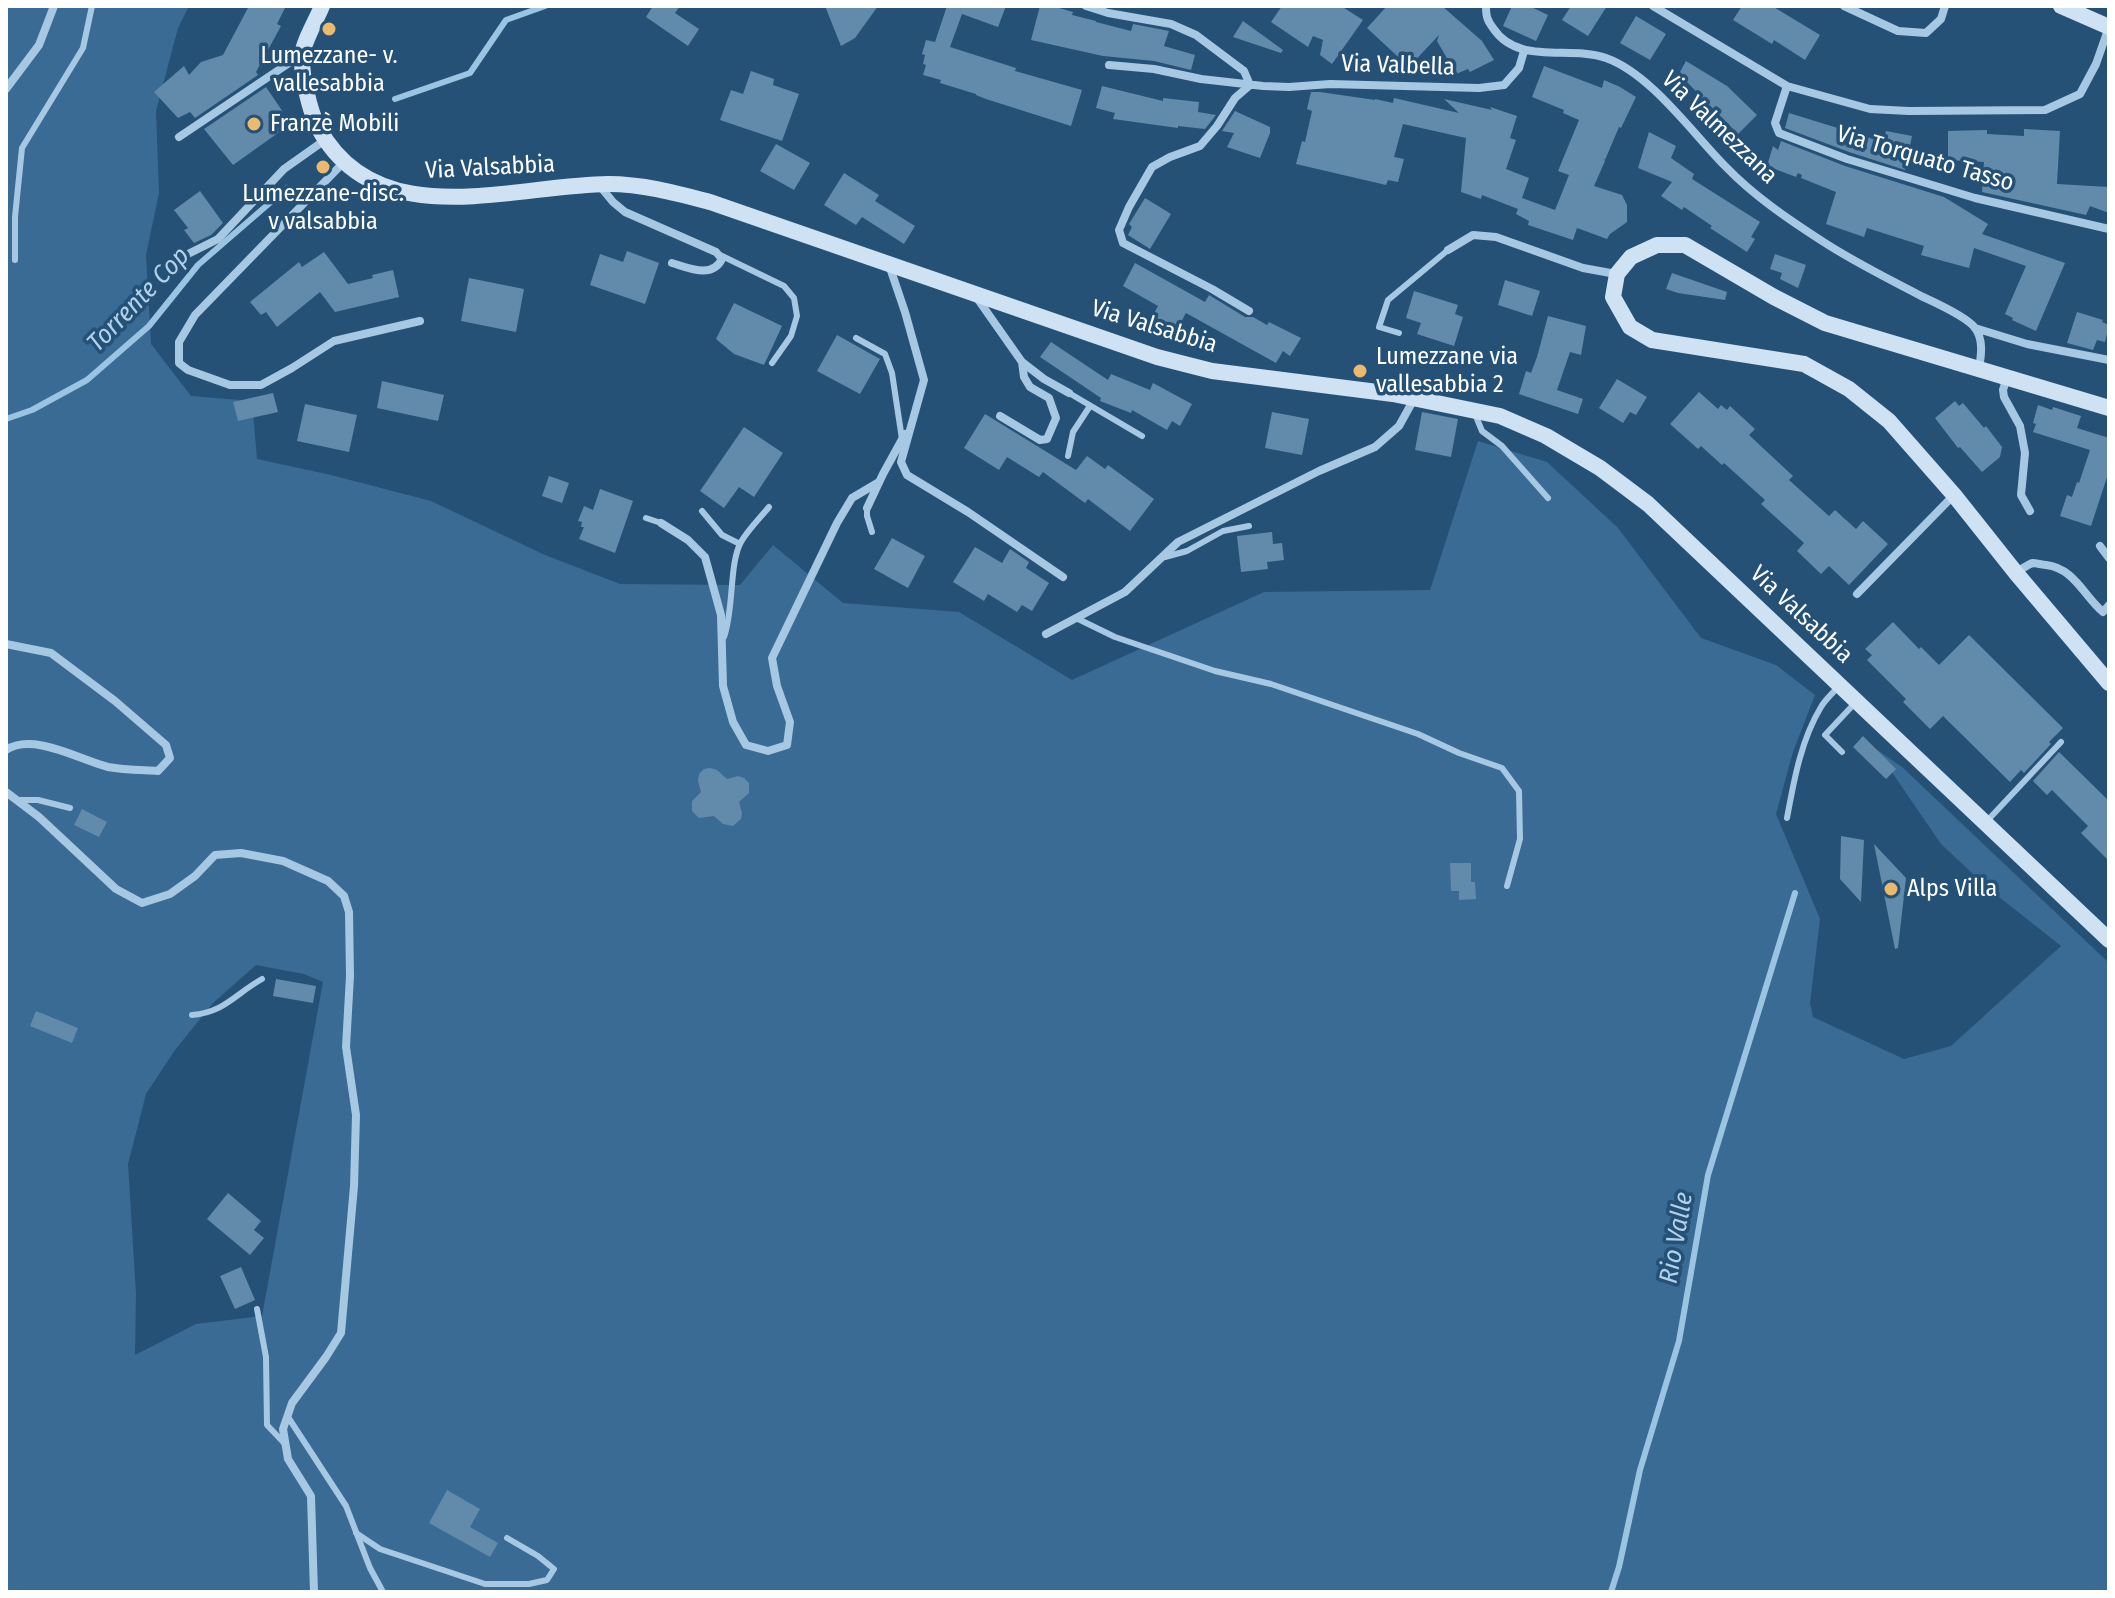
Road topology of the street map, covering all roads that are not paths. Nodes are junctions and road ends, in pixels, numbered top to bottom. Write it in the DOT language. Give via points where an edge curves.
graph roads {
  1 [pos="54,6"];
  2 [pos="92,6"];
  3 [pos="322,6"];
  4 [pos="1086,6"];
  5 [pos="1486,6"];
  6 [pos="1653,6"];
  7 [pos="1844,6"];
  8 [pos="1945,6"];
  9 [pos="2061,6"];
  10 [pos="2109,27"];
  11 [pos="1524,51"];
  12 [pos="301,55"];
  13 [pos="1109,65"];
  14 [pos="1250,85"];
  15 [pos="1787,86"];
  16 [pos="6,89"];
  17 [pos="179,137"];
  18 [pos="325,140"];
  19 [pos="344,162"];
  20 [pos="599,185"];
  21 [pos="2109,229"];
  22 [pos="1448,250"];
  23 [pos="720,255"];
  24 [pos="184,256"];
  25 [pos="15,260"];
  26 [pos="668,262"];
  27 [pos="888,264"];
  28 [pos="1617,274"];
  29 [pos="974,294"];
  30 [pos="1249,311"];
  31 [pos="420,321"];
  32 [pos="1975,328"];
  33 [pos="1399,333"];
  34 [pos="856,338"];
  35 [pos="2109,360"];
  36 [pos="1022,362"];
  37 [pos="772,363"];
  38 [pos="1979,370"];
  39 [pos="2007,377"];
  40 [pos="1069,393"];
  41 [pos="1415,398"];
  42 [pos="1090,406"];
  43 [pos="2109,408"];
  44 [pos="1473,410"];
  45 [pos="1000,416"];
  46 [pos="911,425"];
  47 [pos="1142,436"];
  48 [pos="902,439"];
  49 [pos="1068,456"];
  50 [pos="879,482"];
  51 [pos="1954,495"];
  52 [pos="1548,498"];
  53 [pos="769,507"];
  54 [pos="867,508"];
  55 [pos="702,511"];
  56 [pos="2030,511"];
  57 [pos="646,518"];
  58 [pos="661,523"];
  59 [pos="1249,526"];
  60 [pos="872,532"];
  61 [pos="740,544"];
  62 [pos="2100,546"];
  63 [pos="1161,558"];
  64 [pos="2109,558"];
  65 [pos="2016,573"];
  66 [pos="1063,577"];
  67 [pos="1857,594"];
  68 [pos="2109,605"];
  69 [pos="1076,618"];
  70 [pos="1046,634"];
  71 [pos="6,644"];
  72 [pos="721,644"];
  73 [pos="2109,683"];
  74 [pos="1840,685"];
  75 [pos="1857,700"];
  76 [pos="2061,742"];
  77 [pos="6,750"];
  78 [pos="1842,752"];
  79 [pos="6,792"];
  80 [pos="16,800"];
  81 [pos="70,808"];
  82 [pos="1787,818"];
  83 [pos="1985,824"];
  84 [pos="1507,886"];
  85 [pos="2109,940"];
  86 [pos="262,979"];
  87 [pos="192,1015"];
  88 [pos="257,1309"];
  89 [pos="288,1417"];
  90 [pos="286,1445"];
  91 [pos="356,1533"];
  92 [pos="507,1538"];
  93 [pos="314,1592"];
  94 [pos="383,1592"];
  1 -- 16 [label="street" via="39,45"];
  2 -- 25 [label="lane" via="83,48 22,148"];
  3 -- 12 [label="main road"];
  4 -- 14 [label="street" via="1171,24 1196,35 1244,71"];
  5 -- 11 [label="street" via="1498,37"];
  6 -- 15 [label="street"];
  7 -- 8 [label="street" via="1898,31 1926,33 1941,19"];
  9 -- 10 [label="main road"];
  10 -- 15 [label="street" via="2080,94 2045,110 1870,109"];
  11 -- 14 [label="street, Via Valbella" via="1519,68 1504,85 1492,87"];
  11 -- 32 [label="street, Via Valmezzana" via="1605,57 1635,74 1761,199 1823,242"];
  12 -- 17 [label="street"];
  12 -- 18 [label="main road, Via Valsabbia" via="314,120"];
  13 -- 14 [label="street, Via Valbella"];
  14 -- 30 [label="street" via="1200,146 1152,167 1119,230 1123,243"];
  15 -- 21 [label="street, Via Torquato Tasso" via="1775,123 1779,133 1975,198"];
  18 -- 19 [label="main road, Via Valsabbia"];
  18 -- 24 [label="street" via="284,169 218,239"];
  19 -- 20 [label="main road, Via Valsabbia" via="406,194 445,198"];
  19 -- 31 [label="street" via="195,315 179,342 179,363 230,385 261,385 334,341"];
  20 -- 23 [label="street" via="625,212"];
  20 -- 27 [label="main road, Via Valsabbia" via="657,188 710,202"];
  22 -- 28 [label="street" via="1473,235 1496,237 1583,268"];
  22 -- 33 [label="lane" via="1388,300 1379,327"];
  23 -- 26 [label="street" via="721,263 711,270"];
  23 -- 37 [label="lane" via="784,286 794,298 797,316 791,336"];
  27 -- 29 [label="main road, Via Valsabbia"];
  27 -- 46 [label="street" via="924,380"];
  28 -- 38 [label="main road" via="1631,257 1657,245 1685,245 1825,323"];
  28 -- 51 [label="main road" via="1613,297 1630,327 1652,340 1804,364 1849,389 1889,421"];
  29 -- 36 [label="street"];
  29 -- 41 [label="main road, Via Valsabbia" via="1212,371"];
  32 -- 35 [label="street"];
  32 -- 38 [label="street" via="1982,348"];
  34 -- 48 [label="lane" via="885,354"];
  36 -- 40 [label="street"];
  36 -- 45 [label="street" via="1030,387 1049,398 1056,418 1051,433 1040,440"];
  38 -- 39 [label="main road"];
  39 -- 43 [label="main road"];
  39 -- 56 [label="street" via="2004,397 2020,426 2025,453 2021,495"];
  40 -- 42 [label="lane"];
  41 -- 44 [label="main road, Via Valsabbia"];
  41 -- 63 [label="street" via="1399,426 1375,447 1178,542"];
  42 -- 47 [label="lane"];
  42 -- 49 [label="lane" via="1073,432"];
  44 -- 52 [label="lane" via="1482,431"];
  44 -- 74 [label="main road, Via Valsabbia" via="1546,436 1600,468 1648,504"];
  46 -- 48 [label="street"];
  46 -- 66 [label="street" via="901,462 907,475"];
  48 -- 50 [label="street"];
  50 -- 54 [label="street"];
  50 -- 72 [label="street" via="852,498 772,658 790,722 787,745 768,751 746,745 723,686"];
  51 -- 65 [label="main road"];
  51 -- 67 [label="street"];
  53 -- 61 [label="lane"];
  54 -- 60 [label="lane"];
  55 -- 61 [label="lane" via="722,535"];
  57 -- 58 [label="lane"];
  58 -- 72 [label="street" via="705,557 721,615"];
  59 -- 63 [label="lane" via="1223,531"];
  61 -- 72 [label="lane"];
  62 -- 64 [label="street"];
  63 -- 69 [label="street" via="1125,592"];
  65 -- 68 [label="street" via="2034,563 2055,566 2103,612"];
  65 -- 73 [label="main road"];
  69 -- 70 [label="street"];
  69 -- 84 [label="lane" via="1115,637 1271,684 1502,768 1519,791 1520,839"];
  71 -- 77 [label="street" via="51,653 166,745 170,758 158,771 109,767 56,748 15,744"];
  74 -- 75 [label="main road, Via Valsabbia"];
  74 -- 82 [label="lane" via="1822,704 1809,732"];
  75 -- 78 [label="lane" via="1825,735"];
  75 -- 83 [label="main road, Via Valsabbia"];
  76 -- 83 [label="lane"];
  79 -- 80 [label="street"];
  80 -- 81 [label="lane"];
  80 -- 89 [label="street" via="116,889 142,903 170,894 215,855 241,853 283,861 328,881 344,896 350,976 346,1047 356,1115 341,1333 292,1403"];
  83 -- 85 [label="main road, Via Valsabbia"];
  86 -- 87 [label="lane" via="210,1013"];
  88 -- 90 [label="lane" via="266,1357 267,1425"];
  89 -- 90 [label="street" via="283,1429"];
  89 -- 91 [label="lane" via="346,1506"];
  90 -- 93 [label="street" via="288,1459 311,1496"];
  91 -- 92 [label="lane" via="380,1549 485,1584 547,1580 554,1569"];
  91 -- 94 [label="lane"];
}
